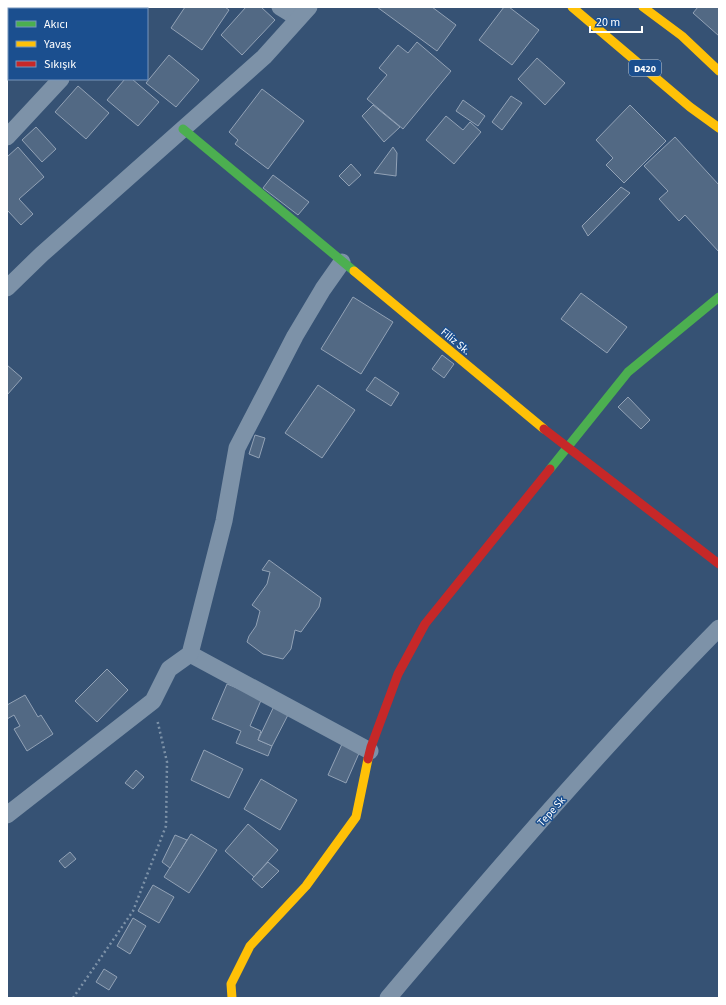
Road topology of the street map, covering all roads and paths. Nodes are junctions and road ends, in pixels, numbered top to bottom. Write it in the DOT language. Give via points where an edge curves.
graph roads {
  1 [pos="280,7"];
  2 [pos="572,7"];
  3 [pos="643,7"];
  4 [pos="304,13"];
  5 [pos="719,71"];
  6 [pos="60,80"];
  7 [pos="719,128"];
  8 [pos="183,130"];
  9 [pos="7,137"];
  10 [pos="342,262"];
  11 [pos="7,288"];
  12 [pos="719,297"];
  13 [pos="568,449"];
  14 [pos="719,564"];
  15 [pos="719,628"];
  16 [pos="190,654"];
  17 [pos="153,701"];
  18 [pos="370,751"];
  19 [pos="7,815"];
  20 [pos="73,998"];
  21 [pos="232,998"];
  22 [pos="388,998"];
  1 -- 4 [label="street"];
  2 -- 7 [label="main road, D420"];
  3 -- 5 [label="main road" via="682,36"];
  4 -- 8 [label="street" via="264,57"];
  6 -- 9 [label="street"];
  8 -- 10 [label="main road, Filiz Sk."];
  8 -- 11 [label="street"];
  10 -- 13 [label="main road, Filiz Sk."];
  10 -- 16 [label="street" via="295,336 237,448 224,521"];
  12 -- 13 [label="main road" via="628,372"];
  13 -- 14 [label="main road, Filiz Sk."];
  13 -- 18 [label="main road" via="425,624 398,674"];
  15 -- 22 [label="street, Tepe Sk" via="672,676 497,870"];
  16 -- 17 [label="street" via="170,669"];
  16 -- 18 [label="street"];
  17 -- 19 [label="street"];
  17 -- 20 [label="path" via="167,762 166,826 134,911"];
  18 -- 21 [label="main road" via="356,817 306,886 250,946 231,984"];
}
